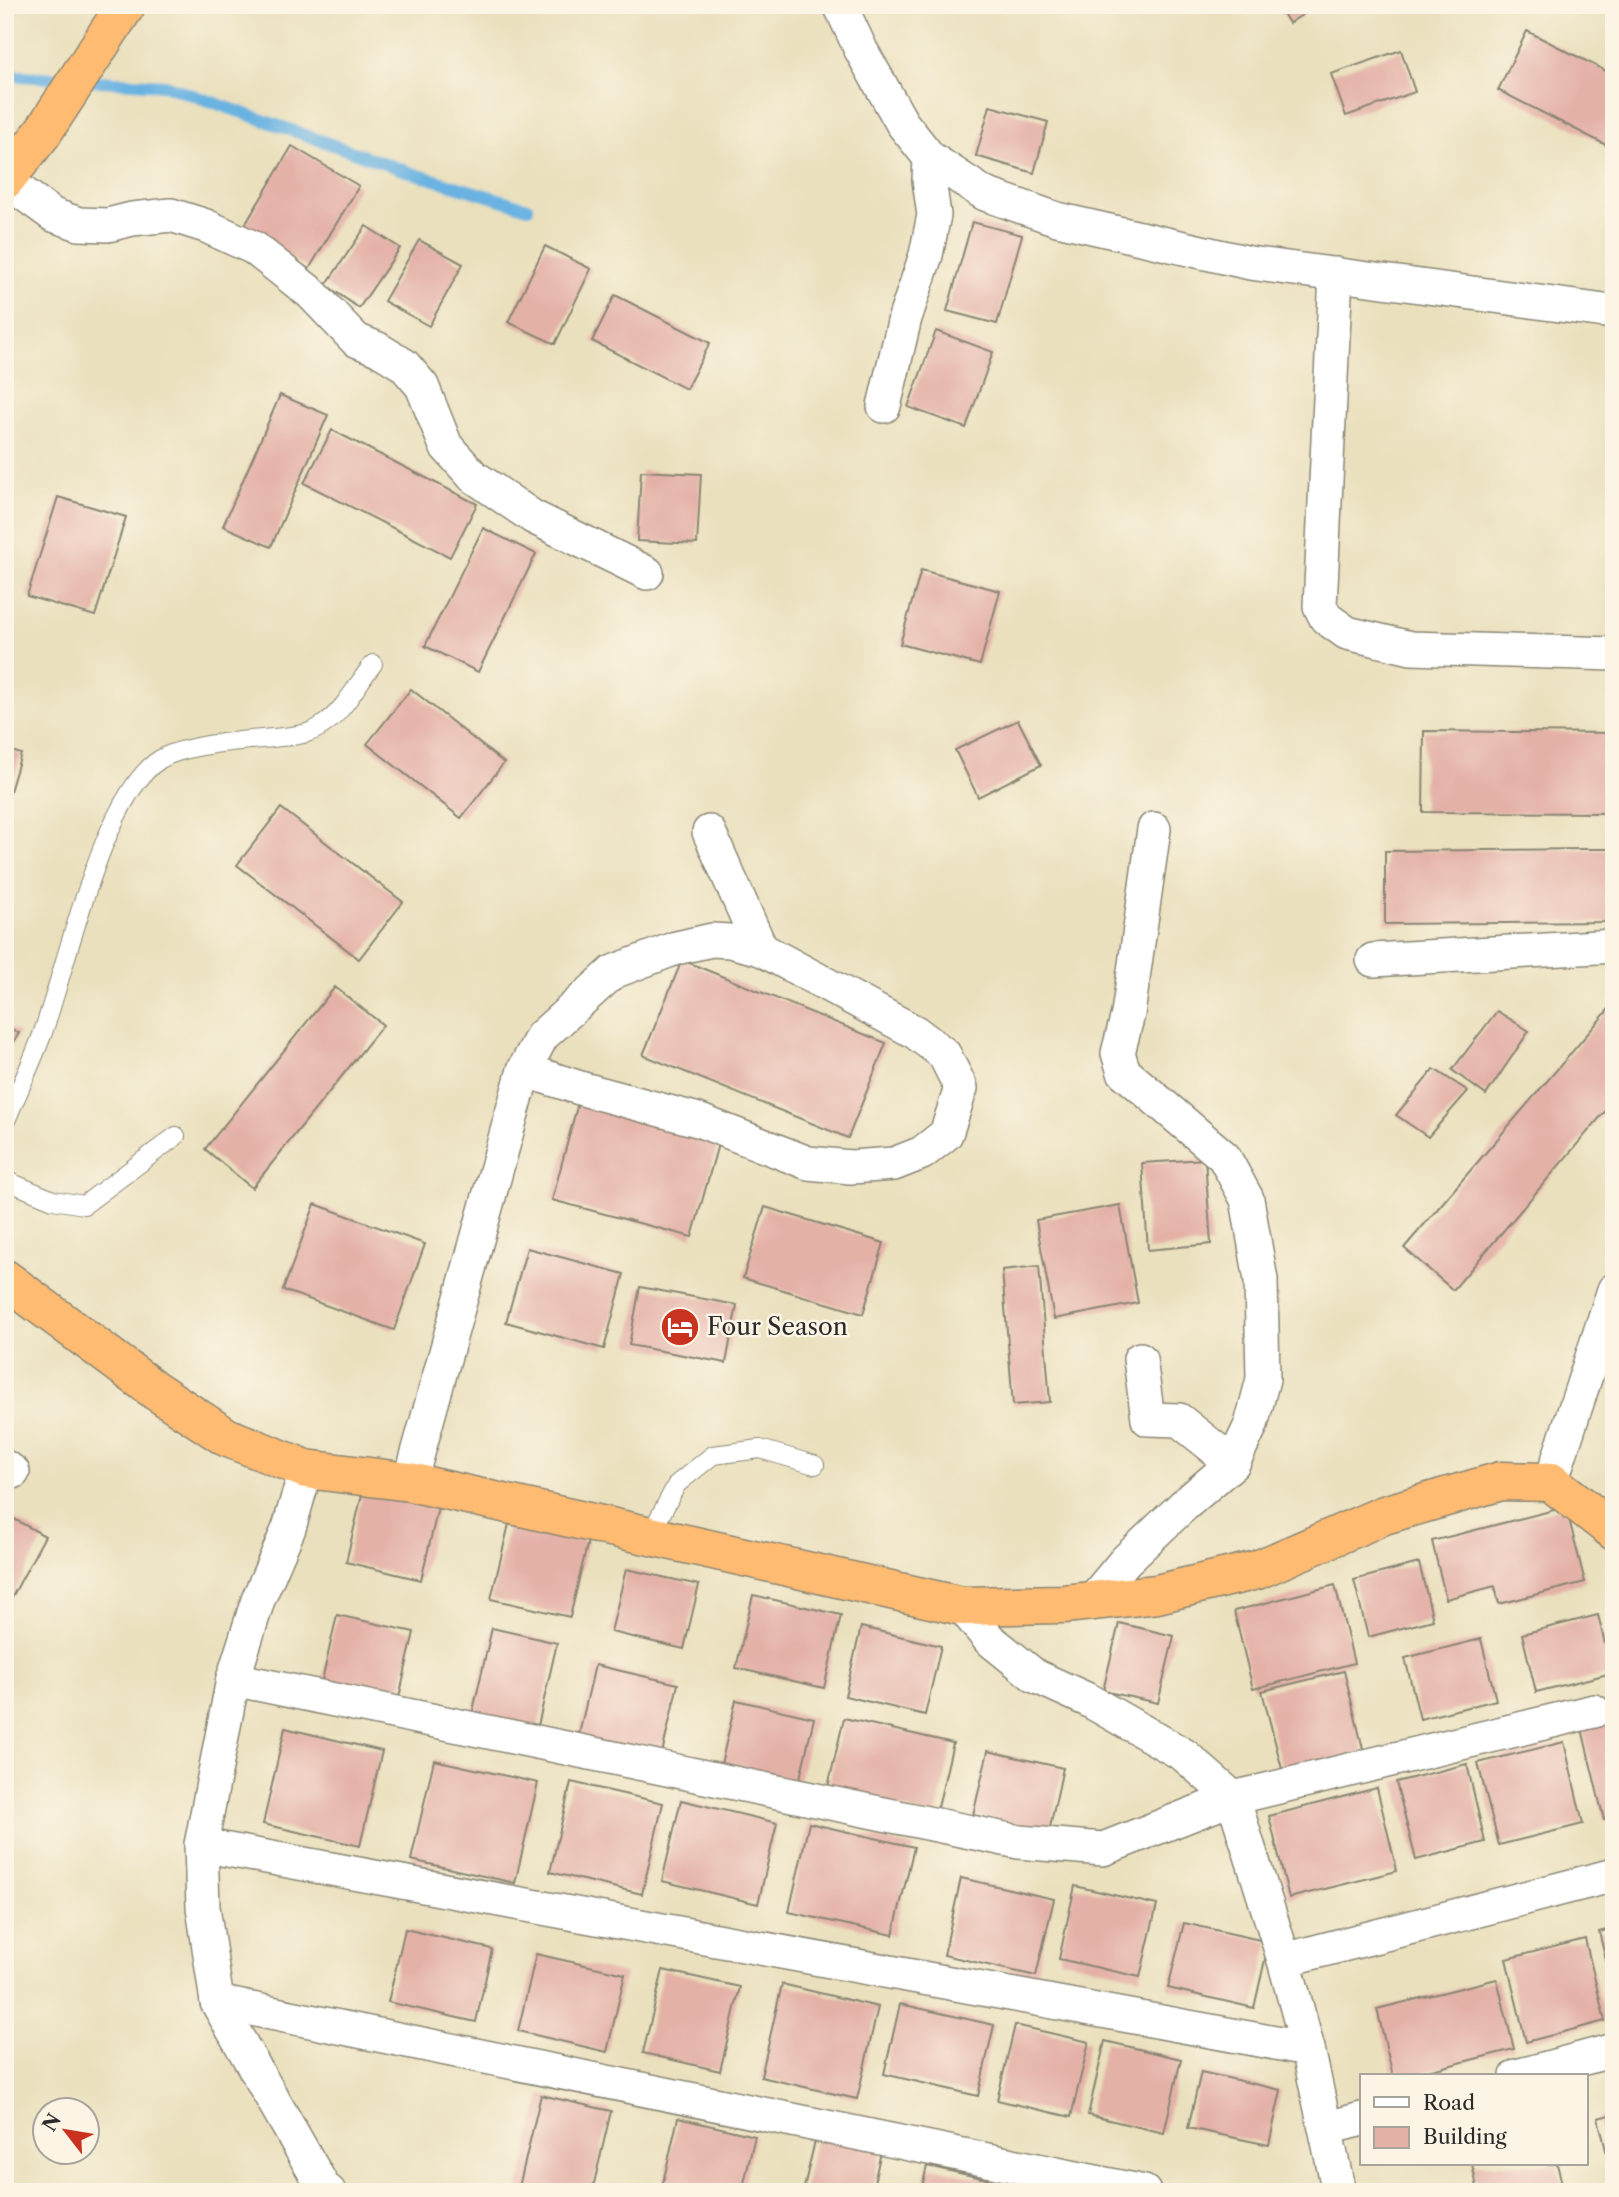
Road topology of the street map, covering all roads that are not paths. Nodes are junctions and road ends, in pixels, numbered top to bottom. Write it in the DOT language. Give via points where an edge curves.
graph roads {
  1 [pos="126,5"];
  2 [pos="840,5"];
  3 [pos="930,158"];
  4 [pos="5,180"];
  5 [pos="1336,274"];
  6 [pos="1612,312"];
  7 [pos="884,406"];
  8 [pos="647,573"];
  9 [pos="1614,654"];
  10 [pos="373,664"];
  11 [pos="1154,829"];
  12 [pos="709,832"];
  13 [pos="1614,946"];
  14 [pos="761,949"];
  15 [pos="1373,960"];
  16 [pos="524,1070"];
  17 [pos="5,1123"];
  18 [pos="176,1136"];
  19 [pos="5,1180"];
  20 [pos="5,1279"];
  21 [pos="1614,1290"];
  22 [pos="1614,1335"];
  23 [pos="1140,1359"];
  24 [pos="1585,1373"];
  25 [pos="1233,1463"];
  26 [pos="815,1465"];
  27 [pos="306,1469"];
  28 [pos="410,1482"];
  29 [pos="1551,1482"];
  30 [pos="1614,1531"];
  31 [pos="650,1535"];
  32 [pos="1091,1602"];
  33 [pos="962,1606"];
  34 [pos="233,1679"];
  35 [pos="1594,1711"];
  36 [pos="1233,1798"];
  37 [pos="201,1845"];
  38 [pos="1614,1875"];
  39 [pos="1284,1960"];
  40 [pos="217,2003"];
  41 [pos="1308,2049"];
  42 [pos="1614,2050"];
  43 [pos="1524,2074"];
  44 [pos="1360,2120"];
  45 [pos="1326,2128"];
  46 [pos="334,2190"];
  47 [pos="1144,2192"];
  48 [pos="1339,2192"];
  1 -- 4 [label="highway" via="41,135"];
  2 -- 3 [label="street" via="902,123"];
  3 -- 5 [label="street" via="985,194 1057,219 1250,262"];
  3 -- 7 [label="street" via="934,215"];
  4 -- 8 [label="street" via="53,215 79,225 171,215 254,248 311,293 356,341 404,365 422,386 446,446 473,475 533,517"];
  5 -- 6 [label="street"];
  5 -- 9 [label="street" via="1320,606 1326,618 1347,633 1411,648"];
  10 -- 17 [label="lane" via="323,726 304,735 180,751 158,760 135,785 114,821 42,1034"];
  11 -- 25 [label="street" via="1128,1014 1118,1053 1124,1072 1224,1157 1247,1199 1261,1280 1263,1379 1251,1425"];
  12 -- 14 [label="street"];
  13 -- 15 [label="street"];
  14 -- 16 [label="street" via="712,940 676,947 612,972 542,1036"];
  14 -- 16 [label="street" via="915,1032 944,1054 961,1088 946,1134 922,1153 894,1164 808,1163 698,1119"];
  16 -- 28 [label="street"];
  18 -- 19 [label="lane" via="84,1205 53,1200"];
  20 -- 27 [label="highway" via="226,1437"];
  21 -- 24 [label="street"];
  22 -- 24 [label="street"];
  23 -- 25 [label="street" via="1148,1419 1180,1420"];
  24 -- 29 [label="street"];
  25 -- 32 [label="street" via="1125,1561"];
  26 -- 31 [label="lane" via="760,1449 713,1455 677,1484"];
  27 -- 28 [label="highway"];
  27 -- 34 [label="street"];
  28 -- 31 [label="highway"];
  29 -- 30 [label="highway"];
  29 -- 32 [label="highway" via="1501,1481 1384,1515 1257,1570 1157,1594"];
  31 -- 33 [label="highway"];
  32 -- 33 [label="highway"];
  33 -- 36 [label="street" via="989,1639 1035,1675 1184,1755"];
  34 -- 36 [label="street" via="1019,1842 1102,1849"];
  34 -- 37 [label="street"];
  35 -- 36 [label="street"];
  36 -- 39 [label="street"];
  37 -- 40 [label="street" via="203,1907"];
  37 -- 41 [label="street"];
  38 -- 39 [label="street"];
  39 -- 41 [label="street"];
  40 -- 46 [label="street"];
  40 -- 47 [label="street"];
  41 -- 45 [label="street"];
  42 -- 43 [label="street"];
  44 -- 45 [label="street"];
  45 -- 48 [label="street"];
}
